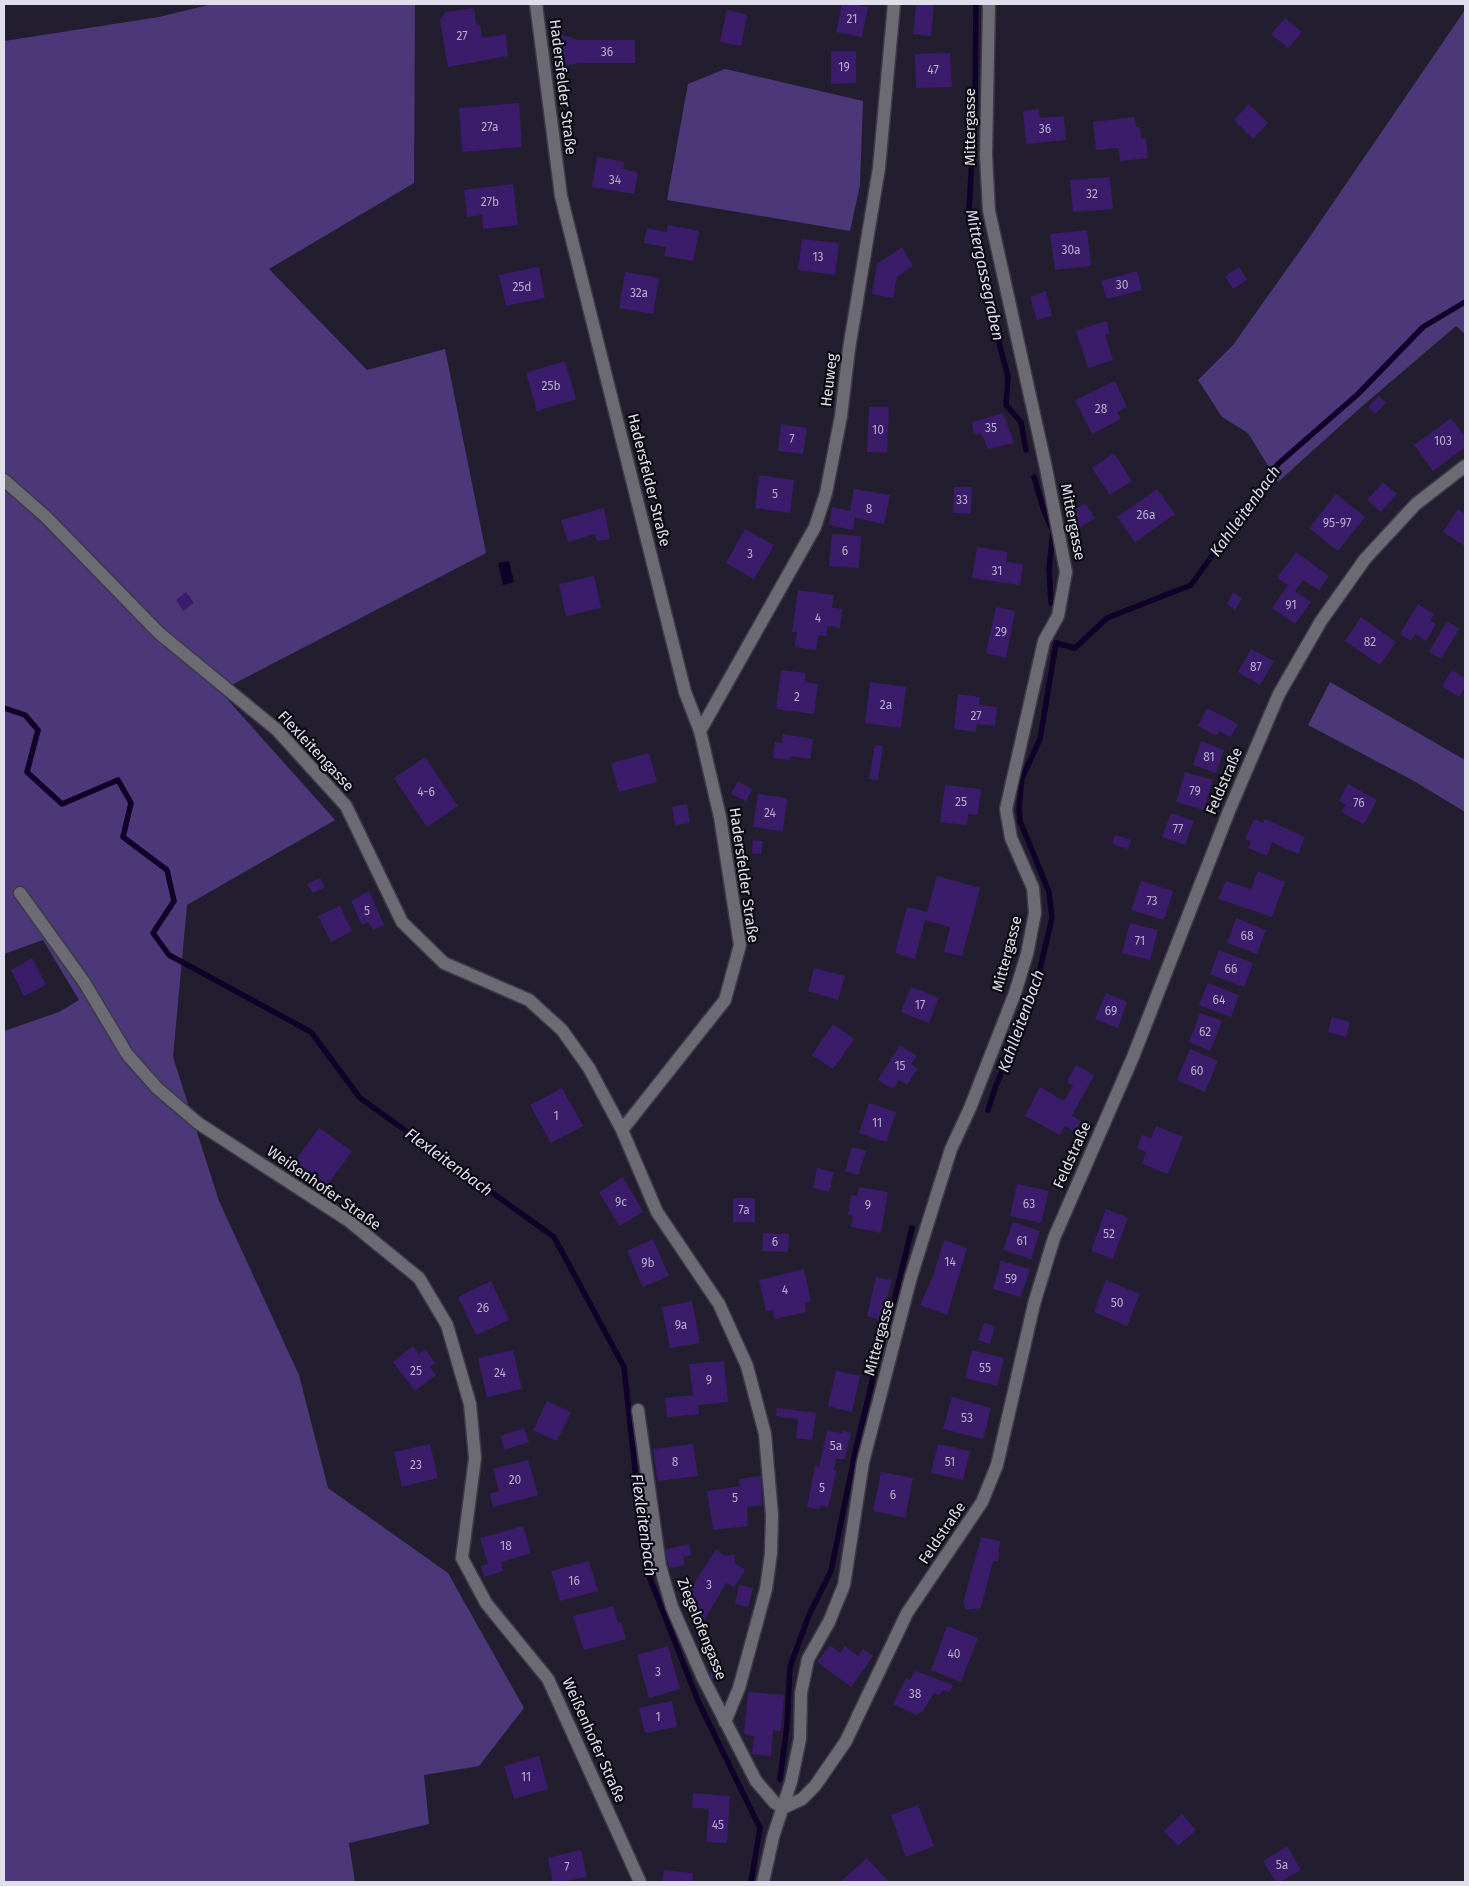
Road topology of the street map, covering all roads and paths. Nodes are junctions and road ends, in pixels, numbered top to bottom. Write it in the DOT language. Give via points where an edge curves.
graph roads {
  1 [pos="536,4"];
  2 [pos="894,4"];
  3 [pos="989,4"];
  4 [pos="1465,466"];
  5 [pos="4,480"];
  6 [pos="700,731"];
  7 [pos="20,893"];
  8 [pos="622,1130"];
  9 [pos="638,1410"];
  10 [pos="724,1722"];
  11 [pos="783,1808"];
  12 [pos="640,1882"];
  13 [pos="763,1882"];
  1 -- 6 [label="street, Hadersfelder Straße" via="561,196 685,692"];
  2 -- 6 [label="street, Heuweg" via="879,168 826,493 815,527"];
  3 -- 11 [label="street, Mittergasse" via="986,155 989,211 1066,572 1058,616 1044,641 1006,809 1011,838 1033,888 1035,913 1015,993 951,1149 912,1277 863,1462 844,1585 829,1622 808,1659 800,1693 800,1739"];
  4 -- 11 [label="street, Feldstraße" via="1416,504 1365,559 1322,621 1278,694 1134,1057 1054,1238 1034,1304 997,1465 982,1502 907,1613 846,1741 815,1786 802,1799"];
  5 -- 8 [label="street, Flexleitengasse" via="46,516 159,632 277,730 346,806 402,922 444,962 530,1000 562,1030 589,1068"];
  6 -- 8 [label="street, Hadersfelder Straße" via="720,816 740,945 725,1000"];
  7 -- 12 [label="street, Weißenhofer Straße" via="84,982 127,1054 157,1088 198,1123 349,1221 419,1278 447,1325 470,1404 475,1458 462,1558 486,1603 548,1679"];
  8 -- 10 [label="street" via="657,1212 719,1304 747,1366 765,1434 772,1515 766,1589 739,1688"];
  9 -- 10 [label="street, Ziegelofengasse" via="660,1566 672,1607"];
  10 -- 11 [label="street, Ziegelofengasse" via="756,1781"];
  11 -- 13 [label="street"];
}
